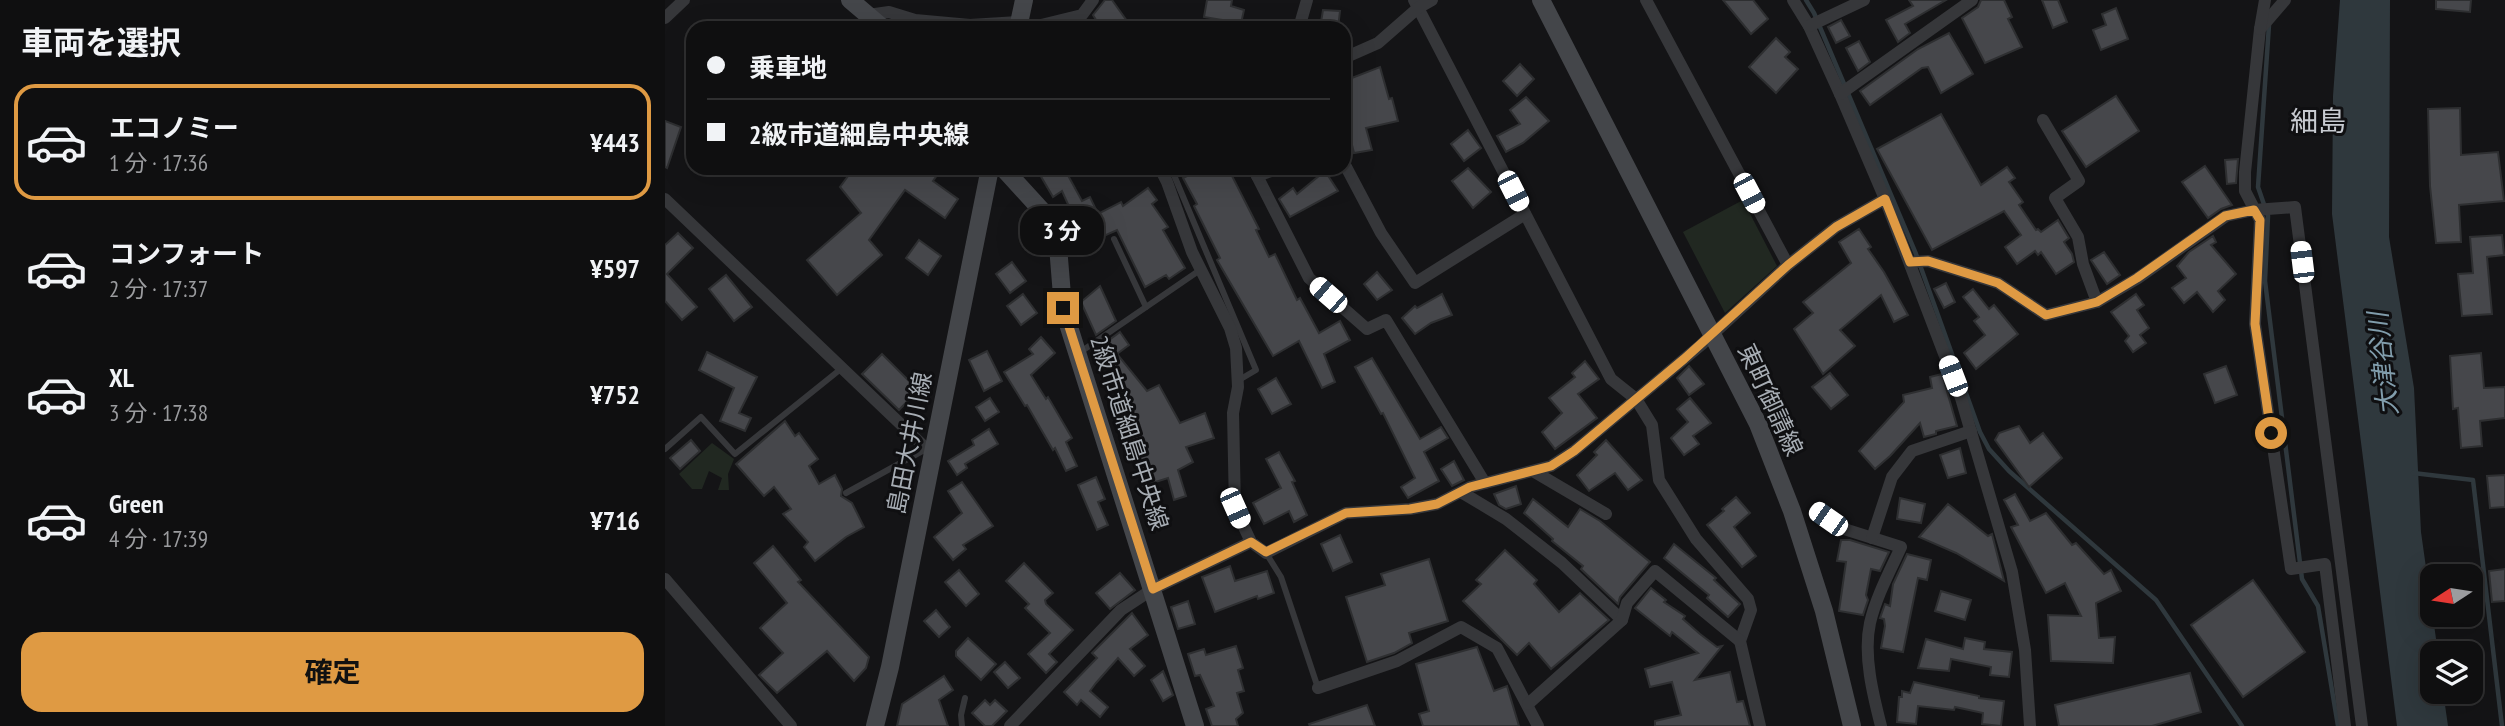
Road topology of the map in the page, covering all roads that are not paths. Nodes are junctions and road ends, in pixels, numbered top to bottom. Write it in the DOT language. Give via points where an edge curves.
graph roads {
  1 [pos="684,0"];
  2 [pos="850,0"];
  3 [pos="1024,0"];
  4 [pos="1093,0"];
  5 [pos="1307,0"];
  6 [pos="1432,0"];
  7 [pos="1541,0"];
  8 [pos="1646,0"];
  9 [pos="1793,0"];
  10 [pos="1864,0"];
  11 [pos="1972,0"];
  12 [pos="2265,0"];
  13 [pos="2285,0"];
  14 [pos="1416,4"];
  15 [pos="666,15"];
  16 [pos="868,15"];
  17 [pos="875,21"];
  18 [pos="926,21"];
  19 [pos="1026,21"];
  20 [pos="1052,21"];
  21 [pos="1301,21"];
  22 [pos="1809,26"];
  23 [pos="2260,29"];
  24 [pos="1351,55"];
  25 [pos="1840,94"];
  26 [pos="2043,120"];
  27 [pos="988,175"];
  28 [pos="1009,175"];
  29 [pos="1168,175"];
  30 [pos="1168,175"];
  31 [pos="1257,175"];
  32 [pos="1350,175"];
  33 [pos="665,199"];
  34 [pos="1885,199"];
  35 [pos="2254,210"];
  36 [pos="1525,214"];
  37 [pos="1114,239"];
  38 [pos="1910,262"];
  39 [pos="1788,265"];
  40 [pos="1201,270"];
  41 [pos="2097,302"];
  42 [pos="1146,307"];
  43 [pos="1712,335"];
  44 [pos="1077,354"];
  45 [pos="842,368"];
  46 [pos="1238,381"];
  47 [pos="1636,399"];
  48 [pos="1971,431"];
  49 [pos="665,449"];
  50 [pos="929,452"];
  51 [pos="1534,471"];
  52 [pos="1485,483"];
  53 [pos="1461,492"];
  54 [pos="846,493"];
  55 [pos="1815,510"];
  56 [pos="1606,514"];
  57 [pos="1872,538"];
  58 [pos="1251,542"];
  59 [pos="1266,552"];
  60 [pos="2342,562"];
  61 [pos="2325,564"];
  62 [pos="665,579"];
  63 [pos="1153,589"];
  64 [pos="1622,620"];
  65 [pos="1740,641"];
  66 [pos="1318,688"];
  67 [pos="965,698"];
  68 [pos="1528,704"];
  69 [pos="791,726"];
  70 [pos="875,726"];
  71 [pos="963,726"];
  72 [pos="1010,726"];
  73 [pos="1195,726"];
  74 [pos="1538,726"];
  75 [pos="1760,726"];
  76 [pos="1852,726"];
  77 [pos="1881,726"];
  78 [pos="2030,726"];
  79 [pos="2345,726"];
  80 [pos="2362,726"];
  1 -- 15 [label="street"];
  2 -- 16 [label="street"];
  3 -- 19 [label="street"];
  4 -- 20 [label="street" via="1082,15"];
  5 -- 21 [label="street"];
  6 -- 14 [label="street"];
  7 -- 43 [label="street, 東町御請線"];
  8 -- 39 [label="street"];
  9 -- 22 [label="street"];
  10 -- 22 [label="street"];
  11 -- 25 [label="street"];
  12 -- 23 [label="street"];
  13 -- 23 [label="street"];
  14 -- 24 [label="street" via="1378,43"];
  14 -- 36 [label="street"];
  16 -- 17 [label="street"];
  16 -- 18 [label="street" via="888,12"];
  22 -- 25 [label="street"];
  23 -- 35 [label="street" via="2245,172 2245,191"];
  25 -- 34 [label="street"];
  26 -- 41 [label="street" via="2079,181 2056,198 2078,237"];
  27 -- 50 [label="street, 島田大井川線"];
  28 -- 44 [label="street, 2級市道細島中央線" via="1045,214 1058,246 1063,308"];
  29 -- 40 [label="street"];
  30 -- 46 [label="lane" via="1256,370"];
  31 -- 52 [label="street" via="1309,278 1367,329 1386,320"];
  32 -- 36 [label="street" via="1415,283"];
  33 -- 45 [label="street"];
  34 -- 38 [label="street"];
  34 -- 39 [label="street" via="1836,227"];
  35 -- 41 [label="street" via="2225,216"];
  35 -- 60 [label="street" via="2295,207"];
  35 -- 61 [label="street" via="2260,220 2255,324 2291,569"];
  36 -- 47 [label="street" via="1611,379"];
  37 -- 42 [label="lane"];
  38 -- 41 [label="street" via="1928,261 1998,283 2046,315"];
  38 -- 48 [label="street"];
  39 -- 43 [label="street"];
  40 -- 42 [label="lane"];
  40 -- 46 [label="street" via="1230,328"];
  42 -- 44 [label="lane"];
  43 -- 47 [label="street"];
  43 -- 76 [label="street, 東町御請線" via="1758,424 1793,511"];
  44 -- 63 [label="street, 2級市道細島中央線"];
  45 -- 49 [label="lane" via="735,454 701,418"];
  45 -- 50 [label="street"];
  46 -- 58 [label="street" via="1233,413 1235,508"];
  47 -- 51 [label="street" via="1574,451"];
  47 -- 65 [label="street" via="1652,425 1658,480 1696,538 1748,598 1751,610"];
  48 -- 57 [label="street" via="1912,451 1892,477"];
  48 -- 78 [label="street" via="2012,572 2025,650"];
  50 -- 54 [label="lane"];
  50 -- 70 [label="street, 島田大井川線"];
  51 -- 52 [label="street"];
  51 -- 56 [label="street"];
  52 -- 53 [label="street"];
  53 -- 59 [label="street" via="1437,504 1346,513"];
  53 -- 64 [label="street" via="1506,519 1562,563"];
  55 -- 57 [label="street" via="1841,528"];
  57 -- 77 [label="street" via="1901,547 1870,624 1869,657"];
  58 -- 59 [label="street"];
  58 -- 63 [label="street"];
  59 -- 66 [label="lane" via="1281,577"];
  60 -- 61 [label="street"];
  60 -- 80 [label="street"];
  61 -- 79 [label="street"];
  62 -- 69 [label="street"];
  63 -- 72 [label="street" via="1121,610"];
  63 -- 73 [label="street, 2級市道細島中央線"];
  64 -- 65 [label="street" via="1627,603 1655,571"];
  64 -- 68 [label="street"];
  65 -- 75 [label="street"];
  66 -- 68 [label="street" via="1397,661 1461,627 1497,648"];
  67 -- 71 [label="lane"];
  68 -- 74 [label="street"];
}
